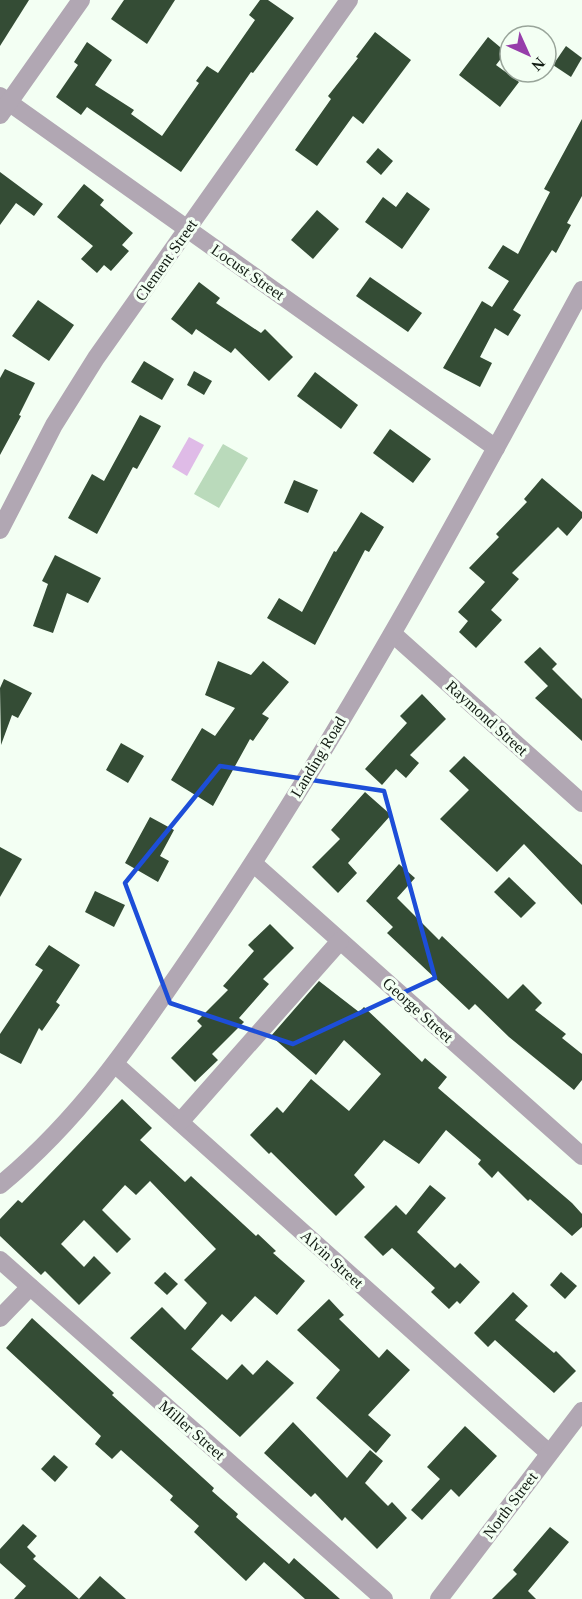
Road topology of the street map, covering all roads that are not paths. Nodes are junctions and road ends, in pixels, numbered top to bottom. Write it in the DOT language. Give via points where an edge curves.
graph roads {
  1 [pos="81,0"];
  2 [pos="349,0"];
  3 [pos="3,105"];
  4 [pos="188,229"];
  5 [pos="582,290"];
  6 [pos="496,448"];
  7 [pos="0,530"];
  8 [pos="393,634"];
  9 [pos="582,803"];
  10 [pos="254,864"];
  11 [pos="340,941"];
  12 [pos="116,1065"];
  13 [pos="180,1122"];
  14 [pos="582,1156"];
  15 [pos="0,1185"];
  16 [pos="0,1260"];
  17 [pos="30,1287"];
  18 [pos="0,1318"];
  19 [pos="582,1411"];
  20 [pos="549,1453"];
  21 [pos="384,1599"];
  22 [pos="439,1599"];
  1 -- 3 [label="street"];
  2 -- 4 [label="street, Clement Street"];
  3 -- 4 [label="street, Locust Street"];
  4 -- 6 [label="street, Locust Street"];
  4 -- 7 [label="street, Clement Street" via="96,358 54,425"];
  5 -- 6 [label="street, Landing Road"];
  6 -- 8 [label="street, Landing Road"];
  8 -- 9 [label="street, Raymond Street"];
  8 -- 10 [label="street, Landing Road"];
  10 -- 11 [label="street, George Street"];
  10 -- 12 [label="street, Landing Road"];
  11 -- 13 [label="street"];
  11 -- 14 [label="street, George Street"];
  12 -- 13 [label="street, Alvin Street"];
  12 -- 15 [label="street, Landing Road" via="66,1124"];
  13 -- 20 [label="street, Alvin Street"];
  16 -- 17 [label="street, Miller Street"];
  17 -- 18 [label="street"];
  17 -- 21 [label="street, Miller Street"];
  19 -- 20 [label="street, North Street"];
  20 -- 22 [label="street, North Street"];
}
